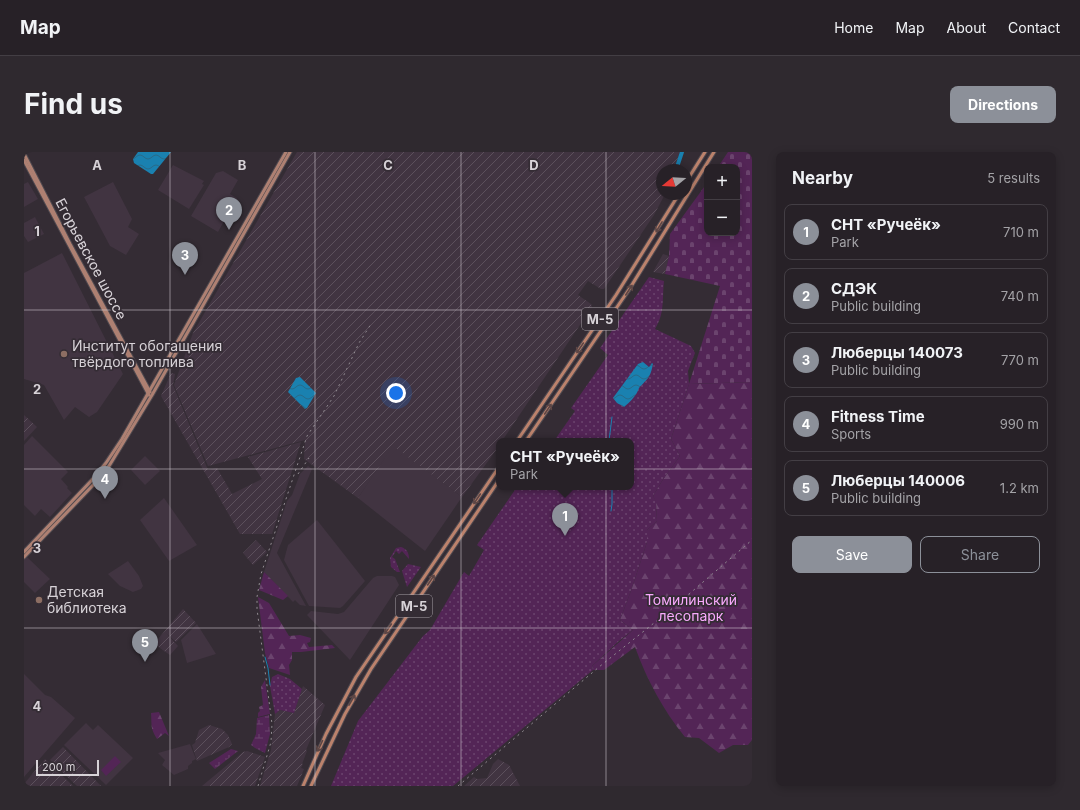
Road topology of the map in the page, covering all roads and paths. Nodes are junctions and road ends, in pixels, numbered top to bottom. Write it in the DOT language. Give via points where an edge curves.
graph roads {
  1 [pos="286,152"];
  2 [pos="290,152"];
  3 [pos="705,152"];
  4 [pos="714,152"];
  5 [pos="24,154"];
  6 [pos="24,160"];
  7 [pos="692,173"];
  8 [pos="675,200"];
  9 [pos="145,383"];
  10 [pos="155,383"];
  11 [pos="150,395"];
  12 [pos="519,438"];
  13 [pos="528,438"];
  14 [pos="496,471"];
  15 [pos="496,484"];
  16 [pos="24,552"];
  17 [pos="24,557"];
  18 [pos="303,786"];
  19 [pos="311,786"];
  1 -- 10 [label="main road"];
  2 -- 11 [label="main road"];
  3 -- 7 [label="highway"];
  13 -- 4 [label="highway, М-5, one-way" via="634,282"];
  5 -- 9 [label="main road, Егорьевское шоссе"];
  6 -- 11 [label="main road, Егорьевское шоссе"];
  8 -- 12 [label="highway, М-5, one-way" via="616,295"];
  9 -- 10 [label="main road"];
  9 -- 11 [label="main road, Егорьевское шоссе"];
  10 -- 11 [label="main road"];
  11 -- 16 [label="main road" via="106,463"];
  11 -- 17 [label="main road" via="109,466"];
  14 -- 18 [label="highway, М-5, one-way" via="356,677 326,734"];
  19 -- 15 [label="highway, М-5, one-way" via="347,709 371,668"];
}
